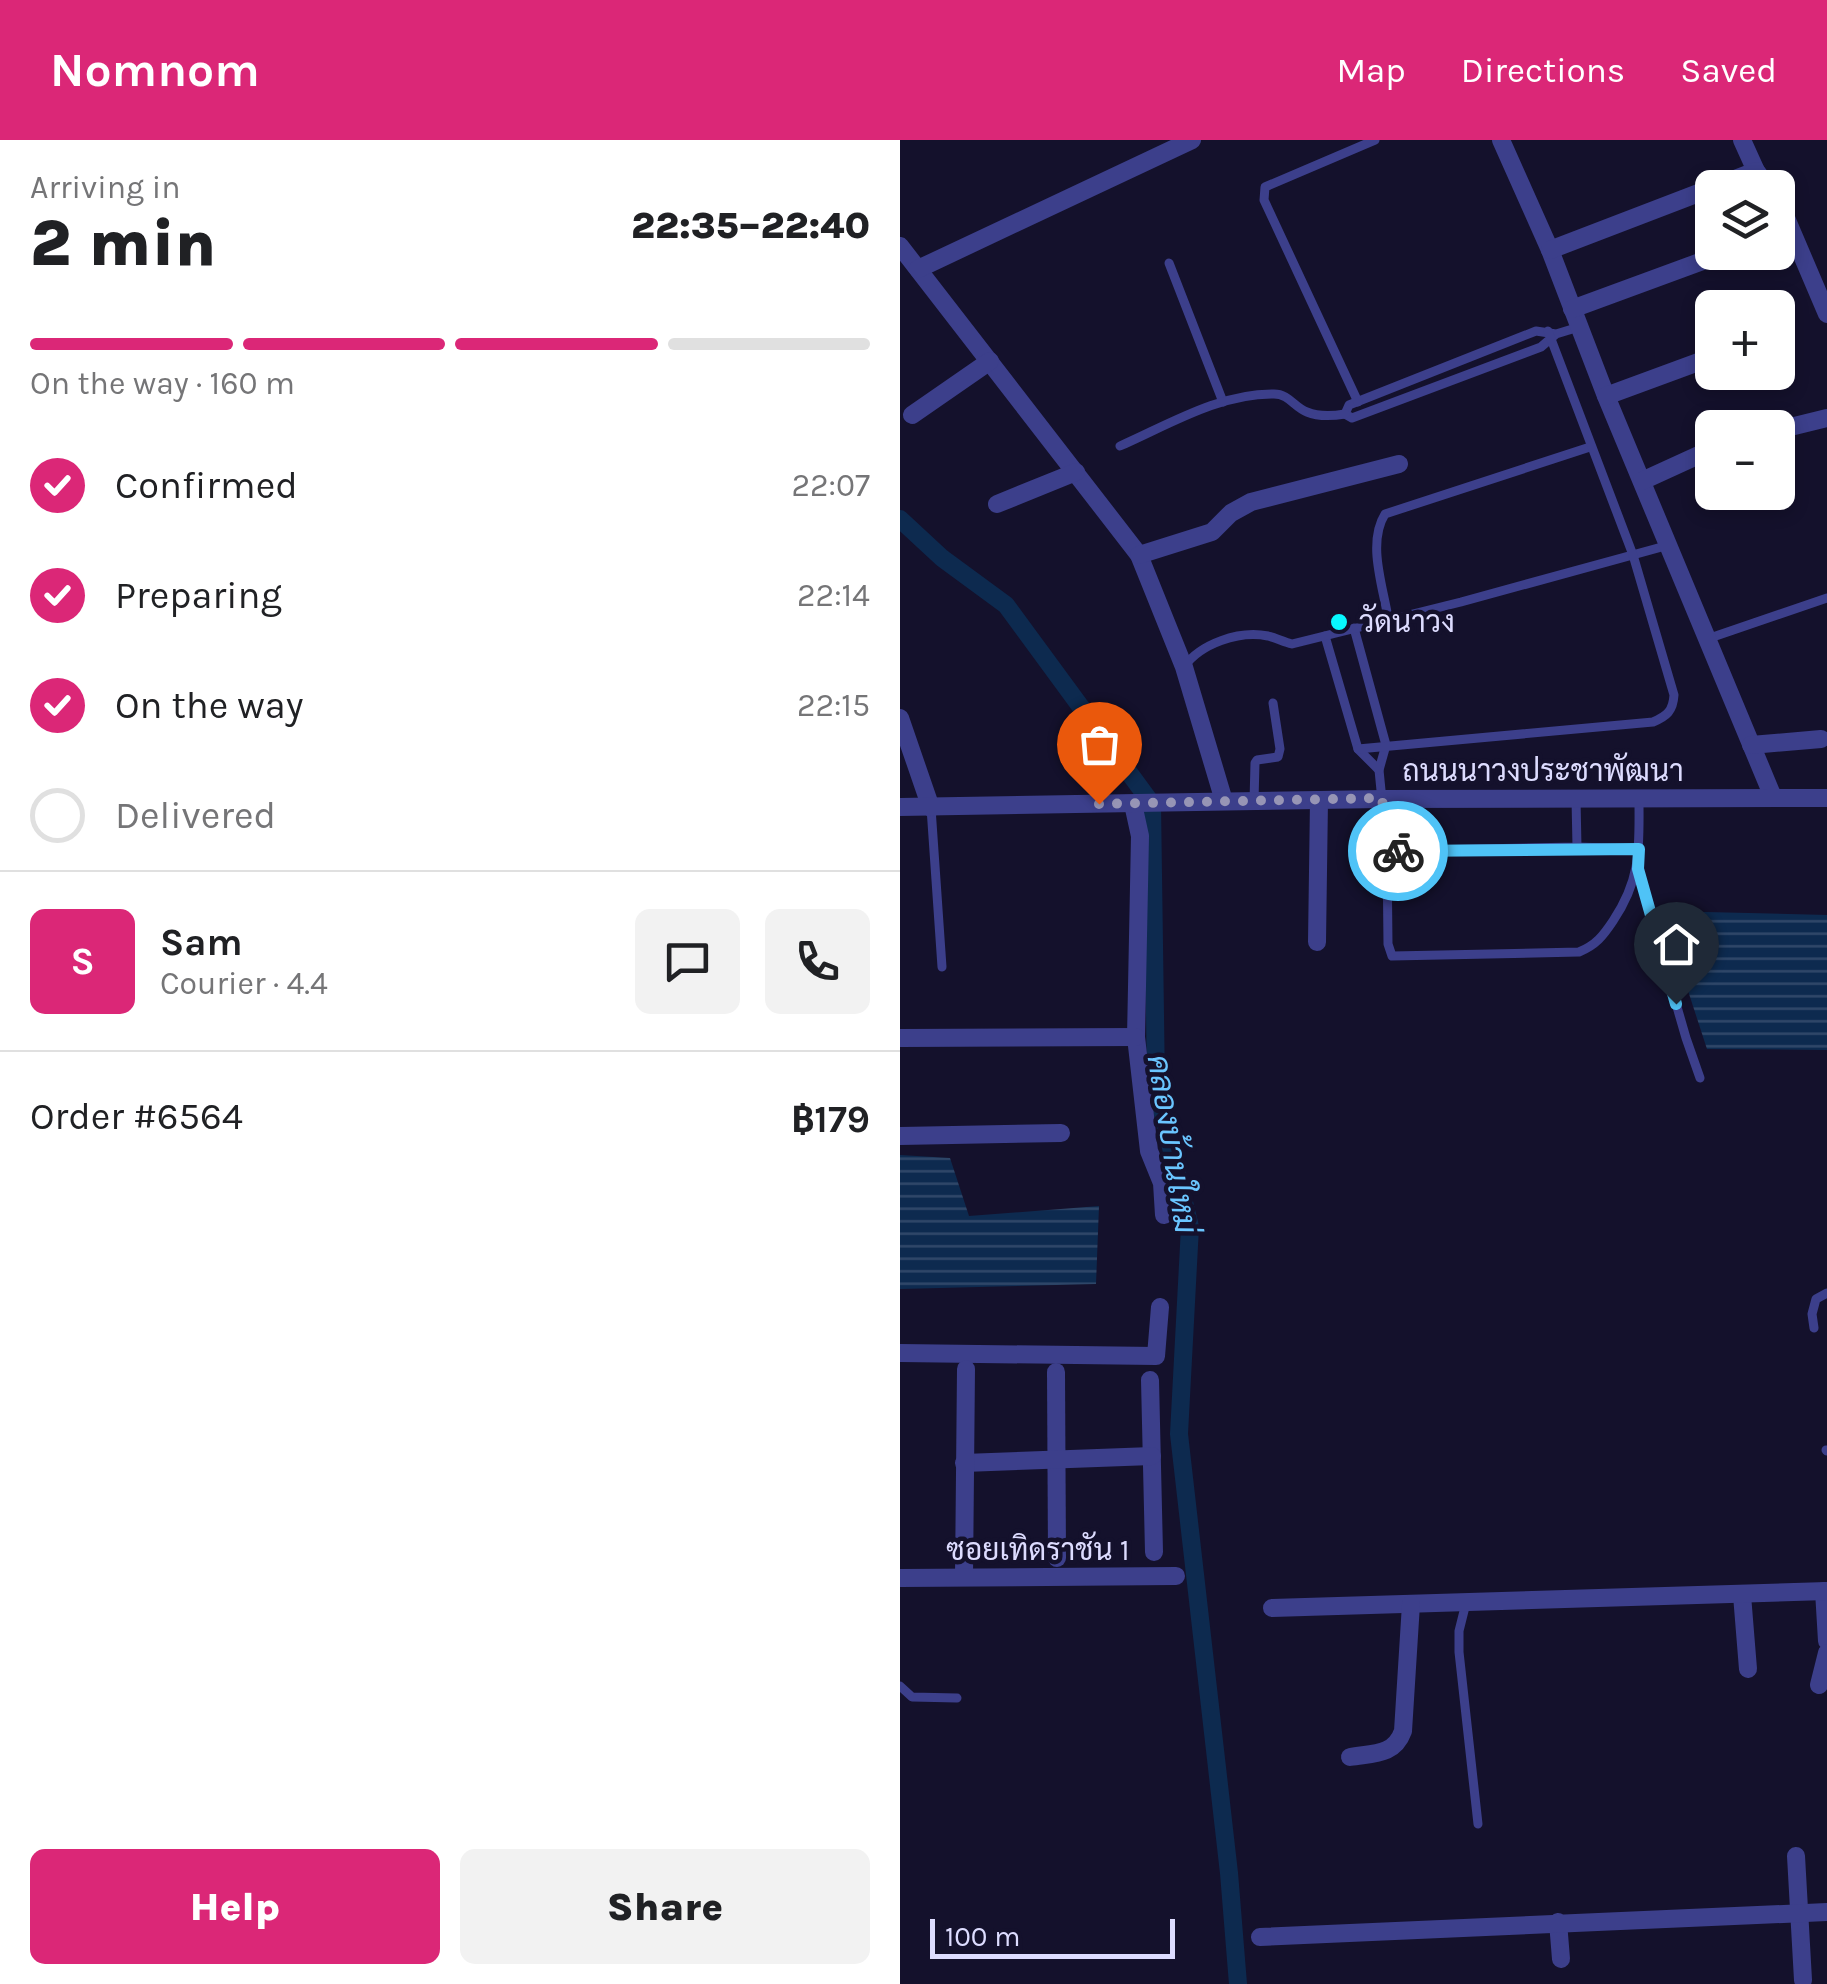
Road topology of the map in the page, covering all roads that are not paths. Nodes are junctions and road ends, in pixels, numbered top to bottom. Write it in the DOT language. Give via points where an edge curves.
graph roads {
  1 [pos="1192,140"];
  2 [pos="1375,140"];
  3 [pos="1502,140"];
  4 [pos="1742,140"];
  5 [pos="1756,170"];
  6 [pos="1695,194"];
  7 [pos="900,246"];
  8 [pos="1550,250"];
  9 [pos="1795,250"];
  10 [pos="1170,263"];
  11 [pos="1695,266"];
  12 [pos="918,269"];
  13 [pos="1827,314"];
  14 [pos="1576,318"];
  15 [pos="1551,335"];
  16 [pos="990,361"];
  17 [pos="1695,363"];
  18 [pos="1606,396"];
  19 [pos="1223,402"];
  20 [pos="1358,402"];
  21 [pos="1346,414"];
  22 [pos="912,415"];
  23 [pos="1827,418"];
  24 [pos="1795,426"];
  25 [pos="1120,446"];
  26 [pos="1590,447"];
  27 [pos="1695,457"];
  28 [pos="1399,464"];
  29 [pos="1076,472"];
  30 [pos="1642,481"];
  31 [pos="997,504"];
  32 [pos="1669,545"];
  33 [pos="1139,555"];
  34 [pos="1633,555"];
  35 [pos="1827,598"];
  36 [pos="1388,618"];
  37 [pos="1354,628"];
  38 [pos="1325,636"];
  39 [pos="1706,639"];
  40 [pos="1184,667"];
  41 [pos="1273,704"];
  42 [pos="900,718"];
  43 [pos="1821,740"];
  44 [pos="1750,744"];
  45 [pos="1386,745"];
  46 [pos="1358,749"];
  47 [pos="1379,770"];
  48 [pos="1382,798"];
  49 [pos="1640,798"];
  50 [pos="1773,798"];
  51 [pos="1827,798"];
  52 [pos="1576,799"];
  53 [pos="1319,800"];
  54 [pos="1224,801"];
  55 [pos="1254,801"];
  56 [pos="1136,804"];
  57 [pos="900,808"];
  58 [pos="930,808"];
  59 [pos="1577,847"];
  60 [pos="1639,849"];
  61 [pos="1388,851"];
  62 [pos="1638,869"];
  63 [pos="1317,942"];
  64 [pos="942,967"];
  65 [pos="1136,1037"];
  66 [pos="900,1038"];
  67 [pos="1700,1078"];
  68 [pos="1061,1133"];
  69 [pos="900,1136"];
  70 [pos="1164,1216"];
  71 [pos="1827,1293"];
  72 [pos="1160,1307"];
  73 [pos="1814,1328"];
  74 [pos="900,1353"];
  75 [pos="966,1370"];
  76 [pos="1056,1372"];
  77 [pos="1150,1380"];
  78 [pos="1152,1456"];
  79 [pos="1056,1461"];
  80 [pos="964,1463"];
  81 [pos="1154,1552"];
  82 [pos="1057,1558"];
  83 [pos="1176,1576"];
  84 [pos="900,1578"];
  85 [pos="964,1578"];
  86 [pos="1825,1591"];
  87 [pos="1742,1596"];
  88 [pos="1466,1602"];
  89 [pos="1411,1604"];
  90 [pos="1272,1608"];
  91 [pos="1827,1642"];
  92 [pos="1827,1653"];
  93 [pos="1748,1669"];
  94 [pos="1819,1685"];
  95 [pos="900,1686"];
  96 [pos="957,1698"];
  97 [pos="1350,1757"];
  98 [pos="1478,1824"];
  99 [pos="1796,1856"];
  100 [pos="1827,1912"];
  101 [pos="1800,1913"];
  102 [pos="1558,1922"];
  103 [pos="1260,1937"];
  104 [pos="1561,1960"];
  105 [pos="1803,1980"];
  1 -- 12 [label="street"];
  2 -- 20 [label="lane" via="1265,187 1264,200"];
  3 -- 8 [label="street"];
  4 -- 5 [label="street"];
  6 -- 8 [label="street"];
  7 -- 12 [label="street"];
  8 -- 14 [label="street"];
  9 -- 13 [label="street"];
  10 -- 19 [label="lane"];
  11 -- 14 [label="street"];
  12 -- 16 [label="street"];
  14 -- 15 [label="lane"];
  14 -- 18 [label="street"];
  15 -- 20 [label="lane" via="1536,331"];
  15 -- 21 [label="lane" via="1352,418"];
  15 -- 26 [label="lane"];
  16 -- 22 [label="street"];
  16 -- 29 [label="street"];
  17 -- 18 [label="street"];
  18 -- 30 [label="street"];
  19 -- 21 [label="lane" via="1278,394 1306,412"];
  19 -- 25 [label="lane"];
  20 -- 21 [label="lane"];
  23 -- 24 [label="street"];
  26 -- 34 [label="lane"];
  26 -- 36 [label="lane" via="1385,514 1376,546"];
  27 -- 30 [label="street"];
  28 -- 33 [label="street" via="1250,502 1212,532"];
  29 -- 31 [label="street"];
  29 -- 33 [label="street"];
  30 -- 32 [label="street"];
  32 -- 34 [label="lane"];
  32 -- 39 [label="street"];
  33 -- 40 [label="street"];
  34 -- 36 [label="lane"];
  34 -- 45 [label="lane" via="1674,695 1667,716"];
  35 -- 39 [label="lane"];
  36 -- 37 [label="lane"];
  37 -- 38 [label="lane"];
  37 -- 45 [label="lane"];
  38 -- 40 [label="lane" via="1292,644 1244,634 1197,651"];
  38 -- 46 [label="lane"];
  39 -- 44 [label="street"];
  40 -- 54 [label="street"];
  41 -- 55 [label="lane" via="1280,749 1278,756 1254,763"];
  42 -- 58 [label="street"];
  43 -- 44 [label="street"];
  44 -- 50 [label="street"];
  45 -- 46 [label="lane"];
  45 -- 47 [label="lane"];
  46 -- 47 [label="lane"];
  47 -- 48 [label="lane"];
  48 -- 52 [label="street, ถนนนาวงประชาพัฒนา"];
  48 -- 53 [label="street, ถนนนาวงประชาพัฒนา"];
  48 -- 61 [label="lane"];
  49 -- 50 [label="street, ถนนนาวงประชาพัฒนา"];
  49 -- 52 [label="street, ถนนนาวงประชาพัฒนา"];
  49 -- 60 [label="lane"];
  50 -- 51 [label="street, ถนนนาวงประชาพัฒนา"];
  52 -- 59 [label="lane"];
  53 -- 55 [label="street, ถนนนาวงประชาพัฒนา"];
  53 -- 63 [label="street"];
  54 -- 55 [label="street, ถนนนาวงประชาพัฒนา"];
  54 -- 56 [label="street, ถนนนาวงประชาพัฒนา"];
  56 -- 58 [label="street, ถนนนาวงประชาพัฒนา"];
  56 -- 65 [label="street"];
  57 -- 58 [label="street, ถนนนาวงประชาพัฒนา"];
  58 -- 64 [label="lane"];
  59 -- 60 [label="lane"];
  59 -- 61 [label="lane"];
  60 -- 62 [label="lane"];
  61 -- 62 [label="lane" via="1388,944 1397,958 1579,952 1600,941"];
  62 -- 67 [label="lane"];
  65 -- 66 [label="street"];
  65 -- 70 [label="street"];
  68 -- 69 [label="street"];
  71 -- 73 [label="lane" via="1816,1300"];
  72 -- 74 [label="street" via="1156,1356"];
  75 -- 80 [label="street"];
  76 -- 79 [label="street"];
  77 -- 78 [label="street"];
  78 -- 79 [label="street"];
  78 -- 81 [label="street"];
  79 -- 80 [label="street"];
  79 -- 82 [label="street"];
  80 -- 85 [label="street"];
  83 -- 85 [label="street, ซอยเทิดราชัน 1"];
  84 -- 85 [label="street, ซอยเทิดราชัน 1"];
  86 -- 87 [label="street"];
  86 -- 91 [label="street"];
  87 -- 88 [label="street"];
  87 -- 93 [label="street"];
  88 -- 89 [label="street"];
  88 -- 98 [label="lane" via="1459,1652"];
  89 -- 90 [label="street"];
  89 -- 97 [label="street" via="1398,1745"];
  92 -- 94 [label="street"];
  95 -- 96 [label="lane" via="912,1698"];
  99 -- 101 [label="street"];
  100 -- 101 [label="street"];
  101 -- 102 [label="street"];
  101 -- 105 [label="street"];
  102 -- 103 [label="street"];
  102 -- 104 [label="street"];
}
